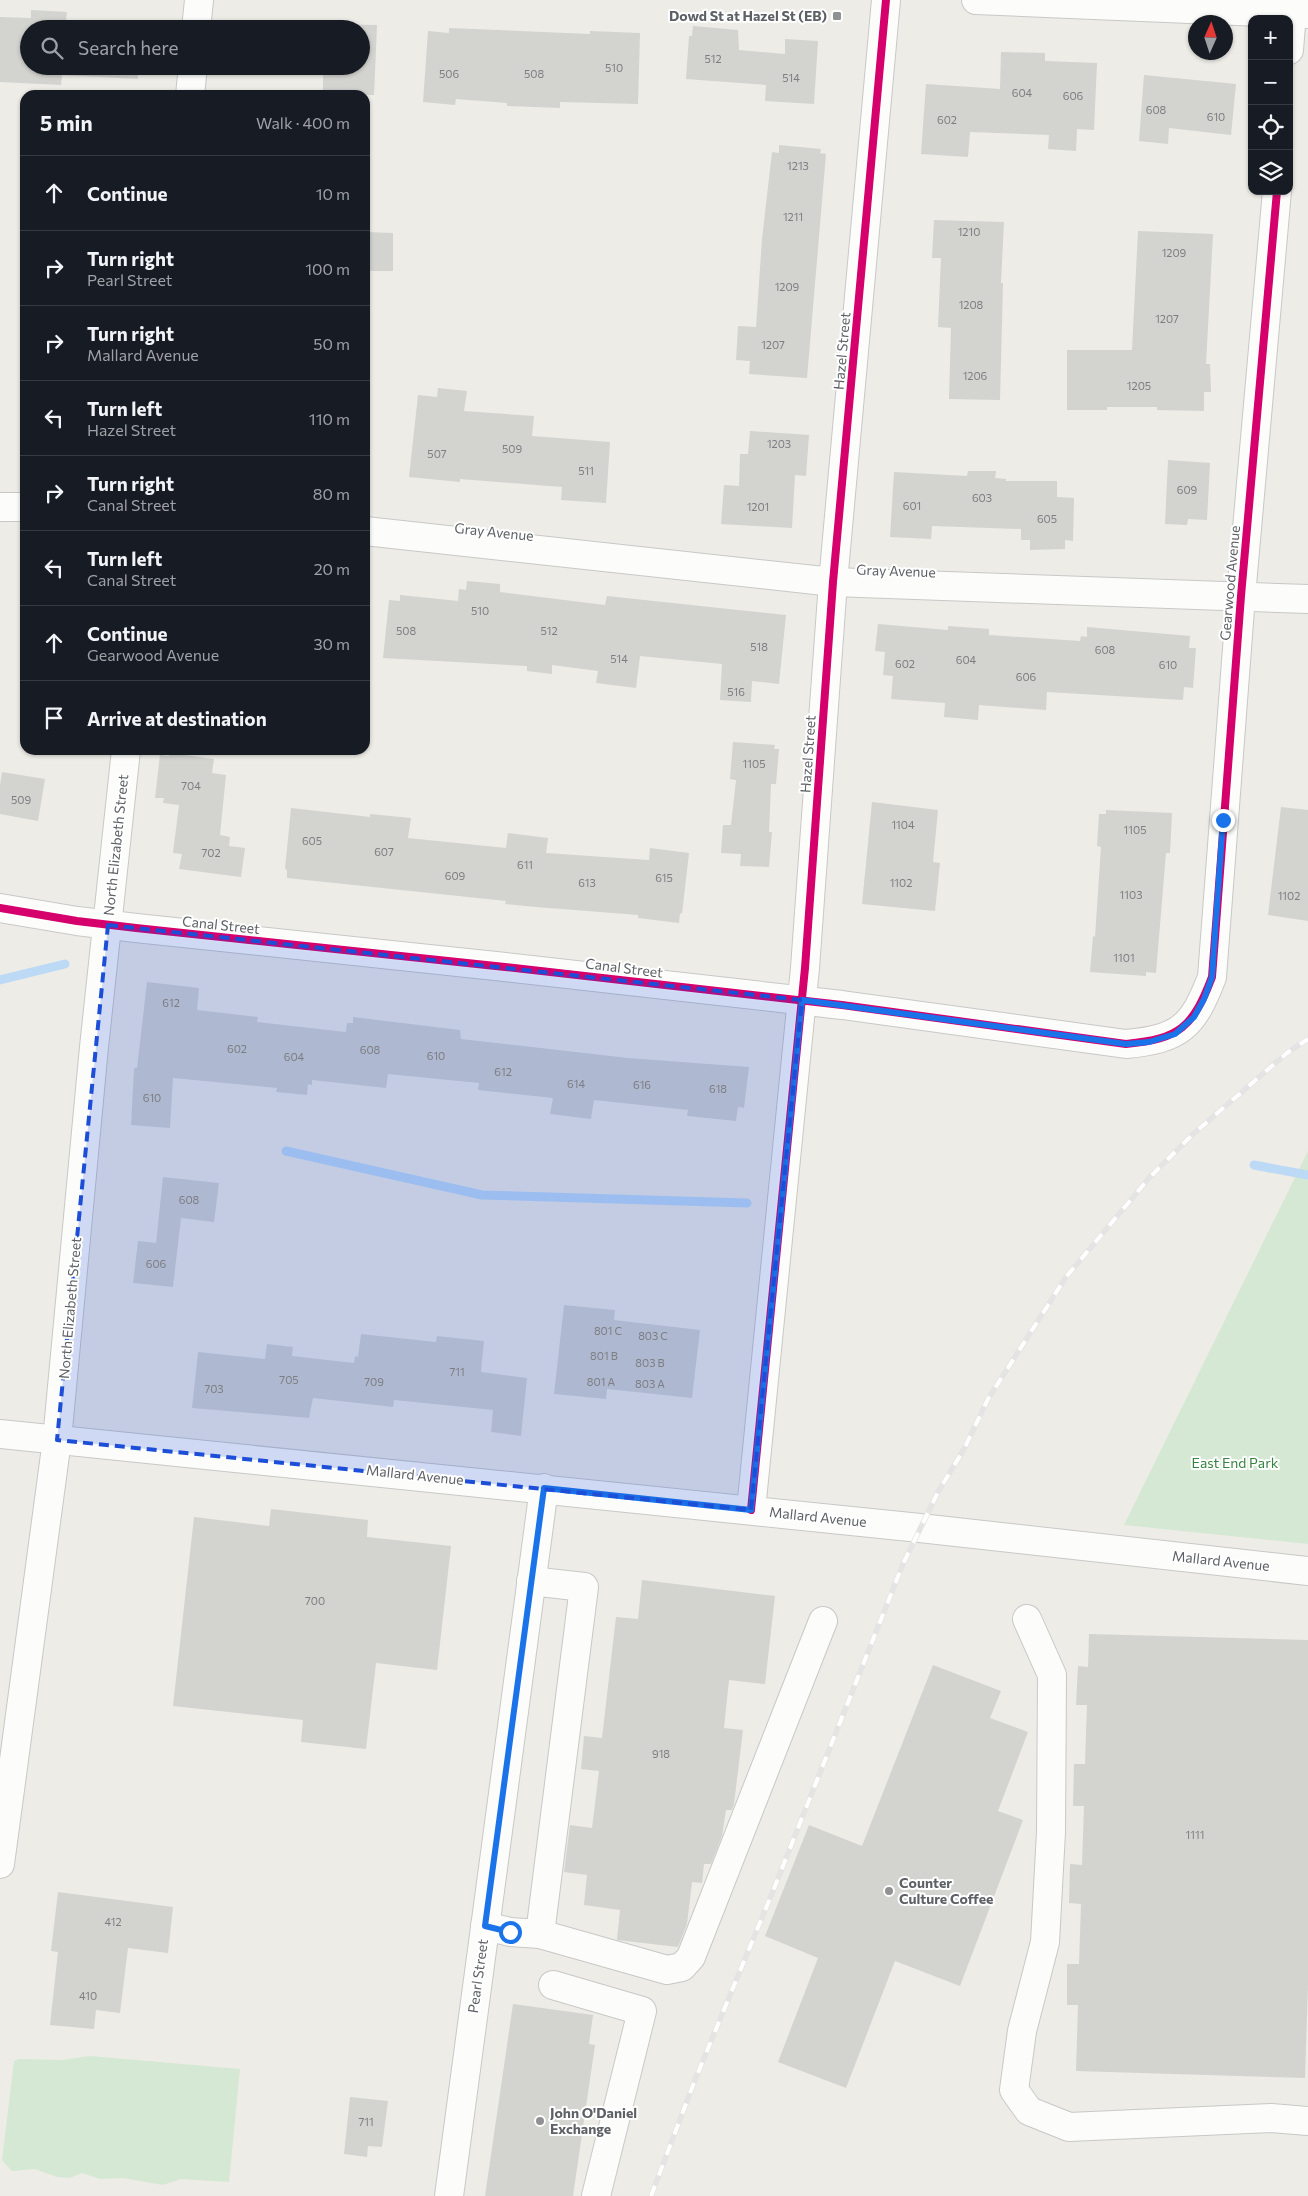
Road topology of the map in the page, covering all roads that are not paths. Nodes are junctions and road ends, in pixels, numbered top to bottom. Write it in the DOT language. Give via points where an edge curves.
graph roads {
  1 [pos="199,0"];
  2 [pos="886,0"];
  3 [pos="976,0"];
  4 [pos="1298,9"];
  5 [pos="197,20"];
  6 [pos="1293,32"];
  7 [pos="192,75"];
  8 [pos="191,90"];
  9 [pos="1277,195"];
  10 [pos="0,507"];
  11 [pos="20,507"];
  12 [pos="370,532"];
  13 [pos="834,582"];
  14 [pos="1242,596"];
  15 [pos="1308,599"];
  16 [pos="125,755"];
  17 [pos="0,908"];
  18 [pos="108,925"];
  19 [pos="1212,977"];
  20 [pos="802,1000"];
  21 [pos="0,1434"];
  22 [pos="58,1440"];
  23 [pos="544,1488"];
  24 [pos="751,1510"];
  25 [pos="1308,1570"];
  26 [pos="531,1581"];
  27 [pos="1027,1619"];
  28 [pos="823,1621"];
  29 [pos="0,1864"];
  30 [pos="485,1926"];
  31 [pos="540,1934"];
  32 [pos="553,1985"];
  33 [pos="1308,2120"];
  34 [pos="449,2196"];
  35 [pos="596,2196"];
  1 -- 5 [label="street"];
  2 -- 13 [label="street, Hazel Street"];
  3 -- 4 [label="street"];
  4 -- 6 [label="street"];
  7 -- 8 [label="street"];
  9 -- 14 [label="street, Gearwood Avenue"];
  10 -- 11 [label="street"];
  12 -- 13 [label="street, Gray Avenue"];
  13 -- 14 [label="street, Gray Avenue"];
  13 -- 20 [label="street, Hazel Street"];
  14 -- 15 [label="street, Gray Avenue"];
  14 -- 19 [label="street, Gearwood Avenue"];
  16 -- 18 [label="street, North Elizabeth Street"];
  17 -- 18 [label="street, Canal Street"];
  18 -- 20 [label="street, Canal Street"];
  18 -- 22 [label="street, North Elizabeth Street"];
  19 -- 20 [label="street, Canal Street" via="1194,1017 1175,1034 1149,1042 1126,1044"];
  20 -- 24 [label="street, Hazel Street"];
  21 -- 22 [label="street, Mallard Avenue"];
  22 -- 23 [label="street, Mallard Avenue"];
  22 -- 29 [label="street, North Elizabeth Street"];
  23 -- 24 [label="street, Mallard Avenue"];
  23 -- 26 [label="street, Pearl Street"];
  24 -- 25 [label="street, Mallard Avenue"];
  26 -- 30 [label="street, Pearl Street"];
  26 -- 31 [label="street" via="584,1587"];
  27 -- 33 [label="street" via="1052,1675 1051,1832 1045,1942 1022,2031 1014,2090 1029,2112 1069,2127 1271,2118"];
  28 -- 31 [label="street" via="691,1957 682,1967 667,1970"];
  30 -- 31 [label="street"];
  30 -- 34 [label="street, Pearl Street"];
  32 -- 35 [label="street" via="642,2012"];
}
